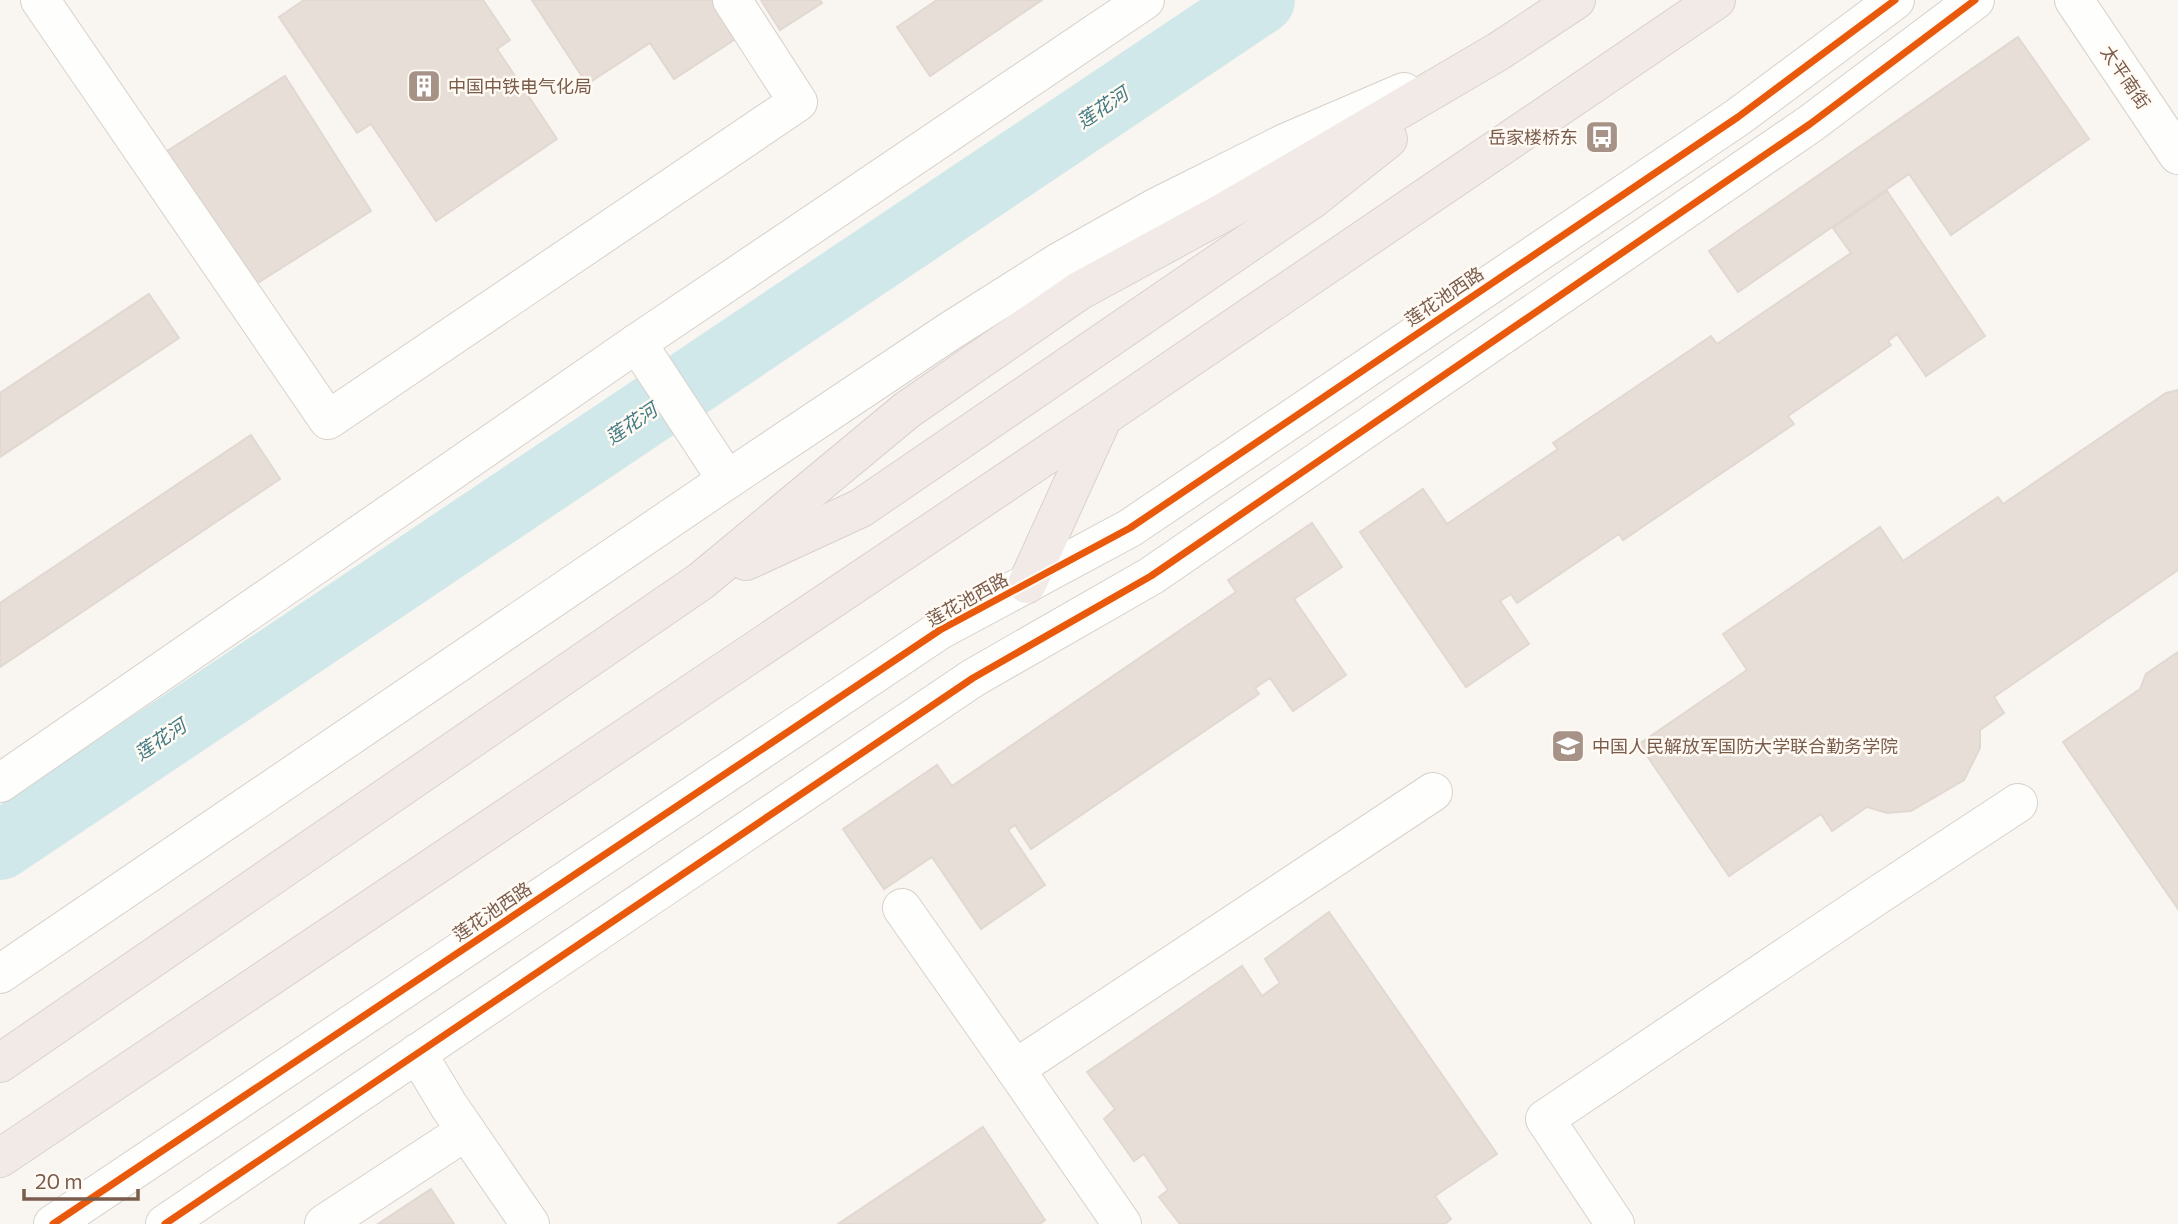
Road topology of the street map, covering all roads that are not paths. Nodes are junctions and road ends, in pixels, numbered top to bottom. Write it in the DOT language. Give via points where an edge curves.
graph roads {
  1 [pos="40,0"];
  2 [pos="733,0"];
  3 [pos="1145,0"];
  4 [pos="1576,0"];
  5 [pos="1716,0"];
  6 [pos="1895,0"];
  7 [pos="1975,0"];
  8 [pos="2074,0"];
  9 [pos="1499,51"];
  10 [pos="2178,155"];
  11 [pos="637,344"];
  12 [pos="1103,417"];
  13 [pos="727,480"];
  14 [pos="701,582"];
  15 [pos="1027,584"];
  16 [pos="1058,629"];
  17 [pos="0,783"];
  18 [pos="1433,792"];
  19 [pos="2018,803"];
  20 [pos="902,908"];
  21 [pos="0,974"];
  22 [pos="417,1053"];
  23 [pos="0,1063"];
  24 [pos="1015,1069"];
  25 [pos="466,1131"];
  26 [pos="0,1158"];
  27 [pos="53,1224"];
  28 [pos="164,1224"];
  29 [pos="324,1224"];
  30 [pos="530,1224"];
  31 [pos="1122,1224"];
  32 [pos="1615,1224"];
  1 -- 2 [label="street" via="328,420 798,102"];
  3 -- 11 [label="street"];
  4 -- 9 [label="highway"];
  5 -- 12 [label="highway"];
  6 -- 15 [label="street, 莲花池西路" via="1738,117 1130,528"];
  7 -- 16 [label="street" via="1810,124 1152,576"];
  8 -- 10 [label="street, 太平南街"];
  9 -- 13 [label="street" via="1285,143 1155,208 950,331"];
  9 -- 14 [label="highway" via="1079,291 907,410"];
  9 -- 14 [label="highway" via="1311,200 861,508"];
  11 -- 13 [label="street"];
  11 -- 17 [label="street"];
  12 -- 15 [label="highway"];
  12 -- 26 [label="highway"];
  13 -- 21 [label="street"];
  14 -- 23 [label="highway"];
  15 -- 16 [label="street"];
  15 -- 27 [label="street, 莲花池西路" via="940,631"];
  16 -- 22 [label="street" via="973,678"];
  18 -- 24 [label="street"];
  19 -- 32 [label="street" via="1545,1119"];
  20 -- 24 [label="street"];
  22 -- 25 [label="street"];
  22 -- 28 [label="street"];
  24 -- 31 [label="street"];
  25 -- 29 [label="street"];
  25 -- 30 [label="street"];
}
